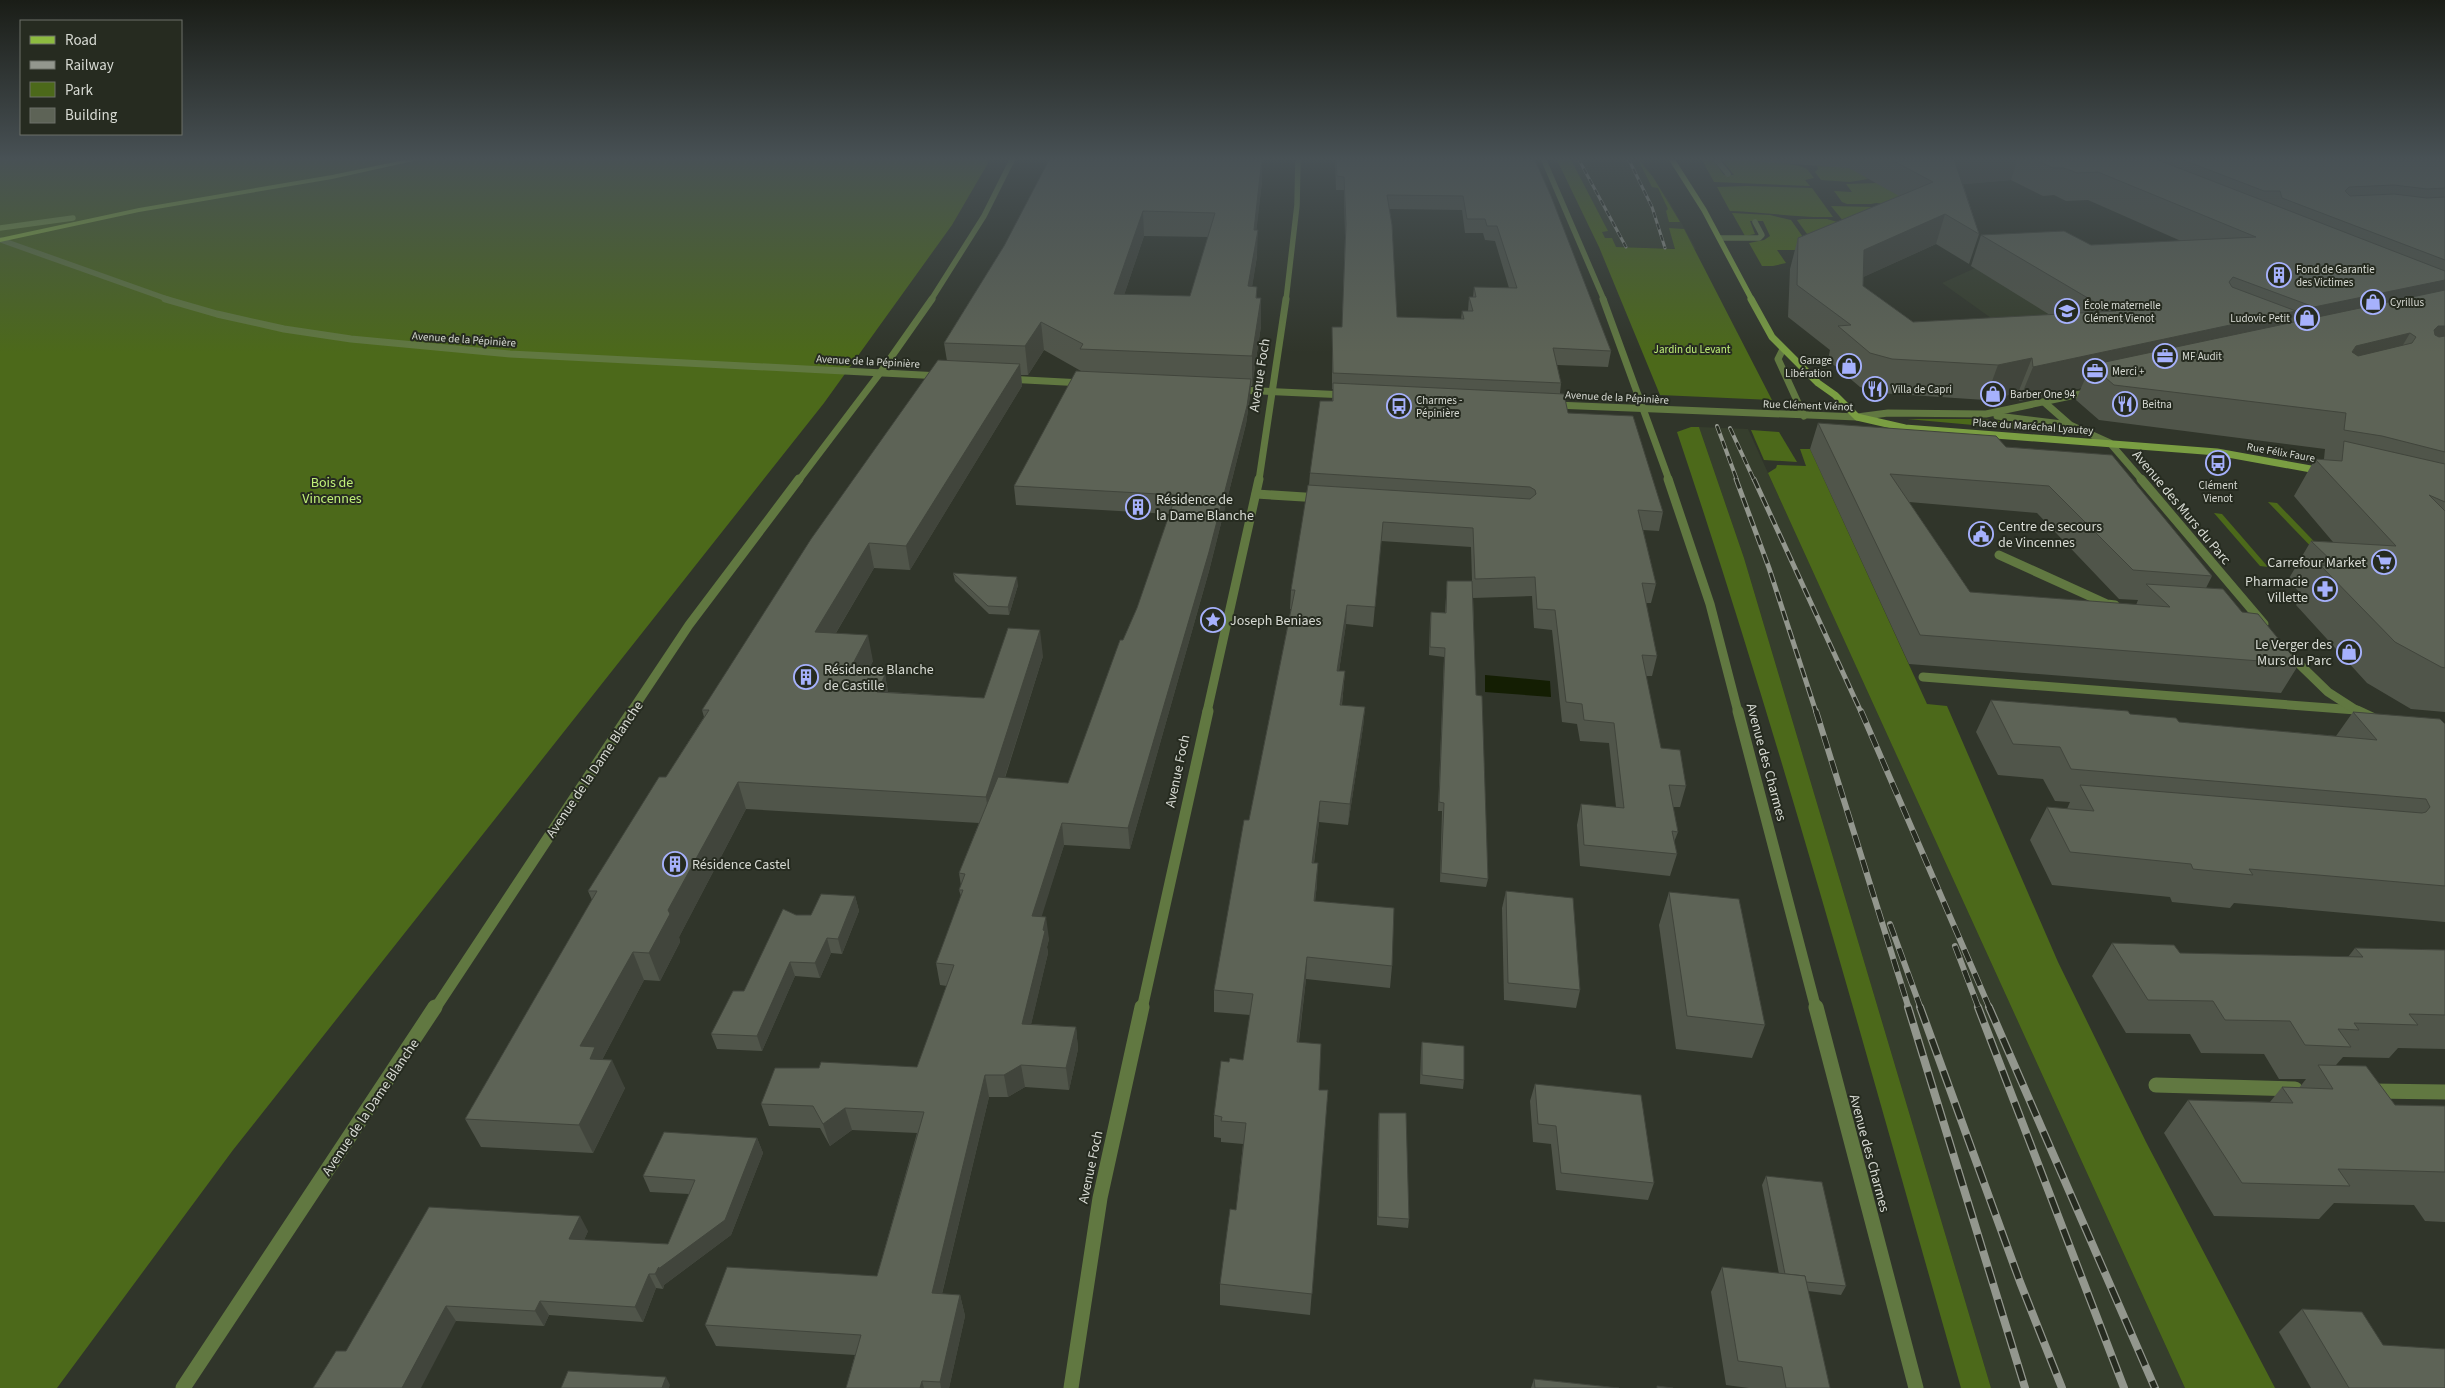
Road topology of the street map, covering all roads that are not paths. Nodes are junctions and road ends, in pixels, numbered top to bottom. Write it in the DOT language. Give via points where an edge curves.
graph roads {
  1 [pos="1755,222"];
  2 [pos="38,223"];
  3 [pos="50,223"];
  4 [pos="80,223"];
  5 [pos="980,223"];
  6 [pos="1295,223"];
  7 [pos="1571,223"];
  8 [pos="1711,223"];
  9 [pos="0,228"];
  10 [pos="0,233"];
  11 [pos="1720,238"];
  12 [pos="0,240"];
  13 [pos="1783,349"];
  14 [pos="880,373"];
  15 [pos="946,376"];
  16 [pos="994,379"];
  17 [pos="1092,383"];
  18 [pos="1230,390"];
  19 [pos="2095,390"];
  20 [pos="1274,392"];
  21 [pos="1356,396"];
  22 [pos="2044,402"];
  23 [pos="1548,405"];
  24 [pos="1645,410"];
  25 [pos="1749,414"];
  26 [pos="1986,414"];
  27 [pos="1804,416"];
  28 [pos="1857,417"];
  29 [pos="2070,424"];
  30 [pos="2110,444"];
  31 [pos="2334,473"];
  32 [pos="1256,494"];
  33 [pos="1330,499"];
  34 [pos="1999,555"];
  35 [pos="2127,606"];
  36 [pos="2240,613"];
  37 [pos="2256,614"];
  38 [pos="2273,635"];
  39 [pos="2285,648"];
  40 [pos="1923,676"];
  41 [pos="2356,710"];
  42 [pos="2378,720"];
  43 [pos="2156,1085"];
  44 [pos="2305,1089"];
  45 [pos="2355,1090"];
  46 [pos="2445,1092"];
  47 [pos="183,1388"];
  48 [pos="1070,1388"];
  49 [pos="1916,1388"];
  1 -- 11 [label="street" via="1762,234 1759,238"];
  2 -- 9 [label="main road"];
  3 -- 10 [label="main road"];
  4 -- 12 [label="main road"];
  5 -- 14 [label="street, Avenue de la Dame Blanche" via="946,279"];
  6 -- 20 [label="street, Avenue Foch"];
  7 -- 24 [label="street, Avenue des Charmes"];
  8 -- 11 [label="main road"];
  11 -- 13 [label="main road" via="1772,337"];
  12 -- 14 [label="street, Avenue de la Pépinière" via="217,314 332,336 464,350"];
  13 -- 27 [label="street" via="1778,359"];
  13 -- 28 [label="main road"];
  14 -- 15 [label="street, Avenue de la Pépinière"];
  14 -- 47 [label="street, Avenue de la Dame Blanche" via="689,625"];
  16 -- 17 [label="street"];
  18 -- 20 [label="street"];
  19 -- 22 [label="street, Rue Clément Viénot"];
  20 -- 21 [label="street"];
  20 -- 32 [label="street, Avenue Foch"];
  22 -- 26 [label="street, Rue Clément Viénot"];
  22 -- 29 [label="street"];
  23 -- 24 [label="street, Avenue de la Pépinière"];
  24 -- 25 [label="street, Avenue de la Pépinière"];
  24 -- 49 [label="street, Avenue des Charmes" via="1712,614"];
  25 -- 27 [label="street, Rue Clément Viénot"];
  26 -- 28 [label="street, Rue Clément Viénot" via="1888,413"];
  26 -- 29 [label="street, Place du Maréchal Lyautey"];
  27 -- 28 [label="street, Rue Clément Viénot"];
  28 -- 30 [label="main road, Place du Maréchal Lyautey" via="1905,428"];
  29 -- 30 [label="street, Place du Maréchal Lyautey"];
  30 -- 31 [label="main road, Rue Félix Faure" via="2217,452"];
  30 -- 37 [label="street, Avenue des Murs du Parc"];
  32 -- 33 [label="street"];
  32 -- 48 [label="street, Avenue Foch" via="1100,1198"];
  34 -- 35 [label="street" via="2107,604"];
  36 -- 37 [label="street"];
  37 -- 38 [label="street, Avenue des Murs du Parc"];
  39 -- 41 [label="street" via="2316,684"];
  40 -- 41 [label="street"];
  41 -- 42 [label="street"];
  43 -- 44 [label="street"];
  45 -- 46 [label="street"];
}
